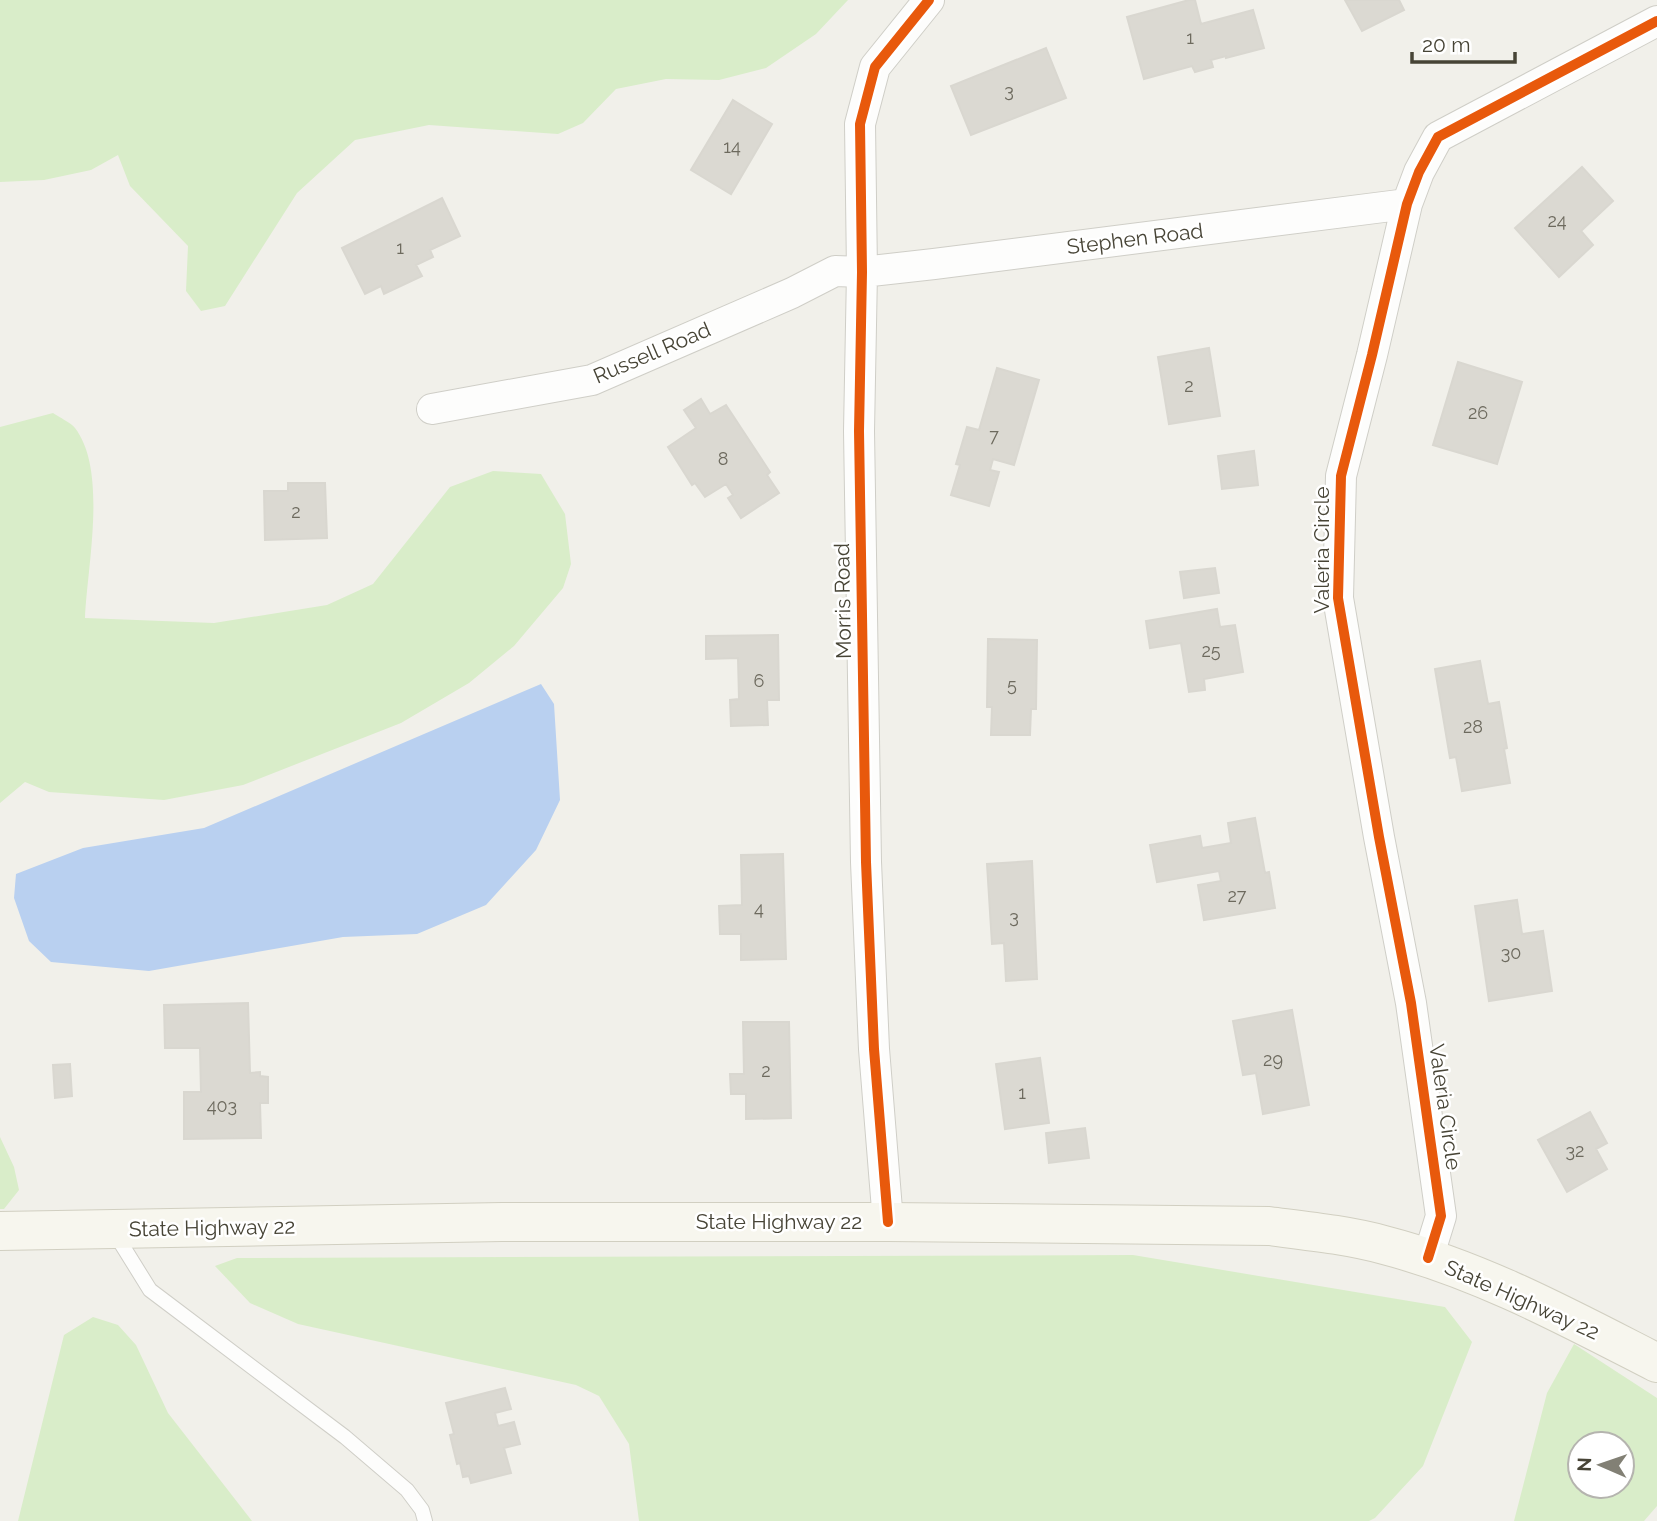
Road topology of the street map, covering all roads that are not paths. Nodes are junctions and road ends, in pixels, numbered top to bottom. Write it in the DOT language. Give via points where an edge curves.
graph roads {
  1 [pos="929,0"];
  2 [pos="1657,21"];
  3 [pos="1408,204"];
  4 [pos="862,272"];
  5 [pos="432,409"];
  6 [pos="888,1222"];
  7 [pos="0,1231"];
  8 [pos="114,1231"];
  9 [pos="1428,1258"];
  10 [pos="1657,1363"];
  11 [pos="425,1521"];
  1 -- 4 [label="street, Morris Road" via="876,67 860,124"];
  2 -- 3 [label="street, Valeria Circle" via="1438,137"];
  3 -- 4 [label="street, Stephen Road"];
  3 -- 9 [label="street, Valeria Circle" via="1341,476 1338,598 1411,1003 1441,1216"];
  4 -- 5 [label="street, Russell Road" via="835,271 592,380"];
  4 -- 6 [label="street, Morris Road" via="859,431 866,862"];
  6 -- 8 [label="main road, State Highway 22" via="502,1222"];
  6 -- 9 [label="main road, State Highway 22" via="1269,1226 1356,1239"];
  7 -- 8 [label="main road, State Highway 22"];
  8 -- 11 [label="lane" via="150,1290 345,1437 407,1490"];
  9 -- 10 [label="main road, State Highway 22" via="1525,1296"];
}
